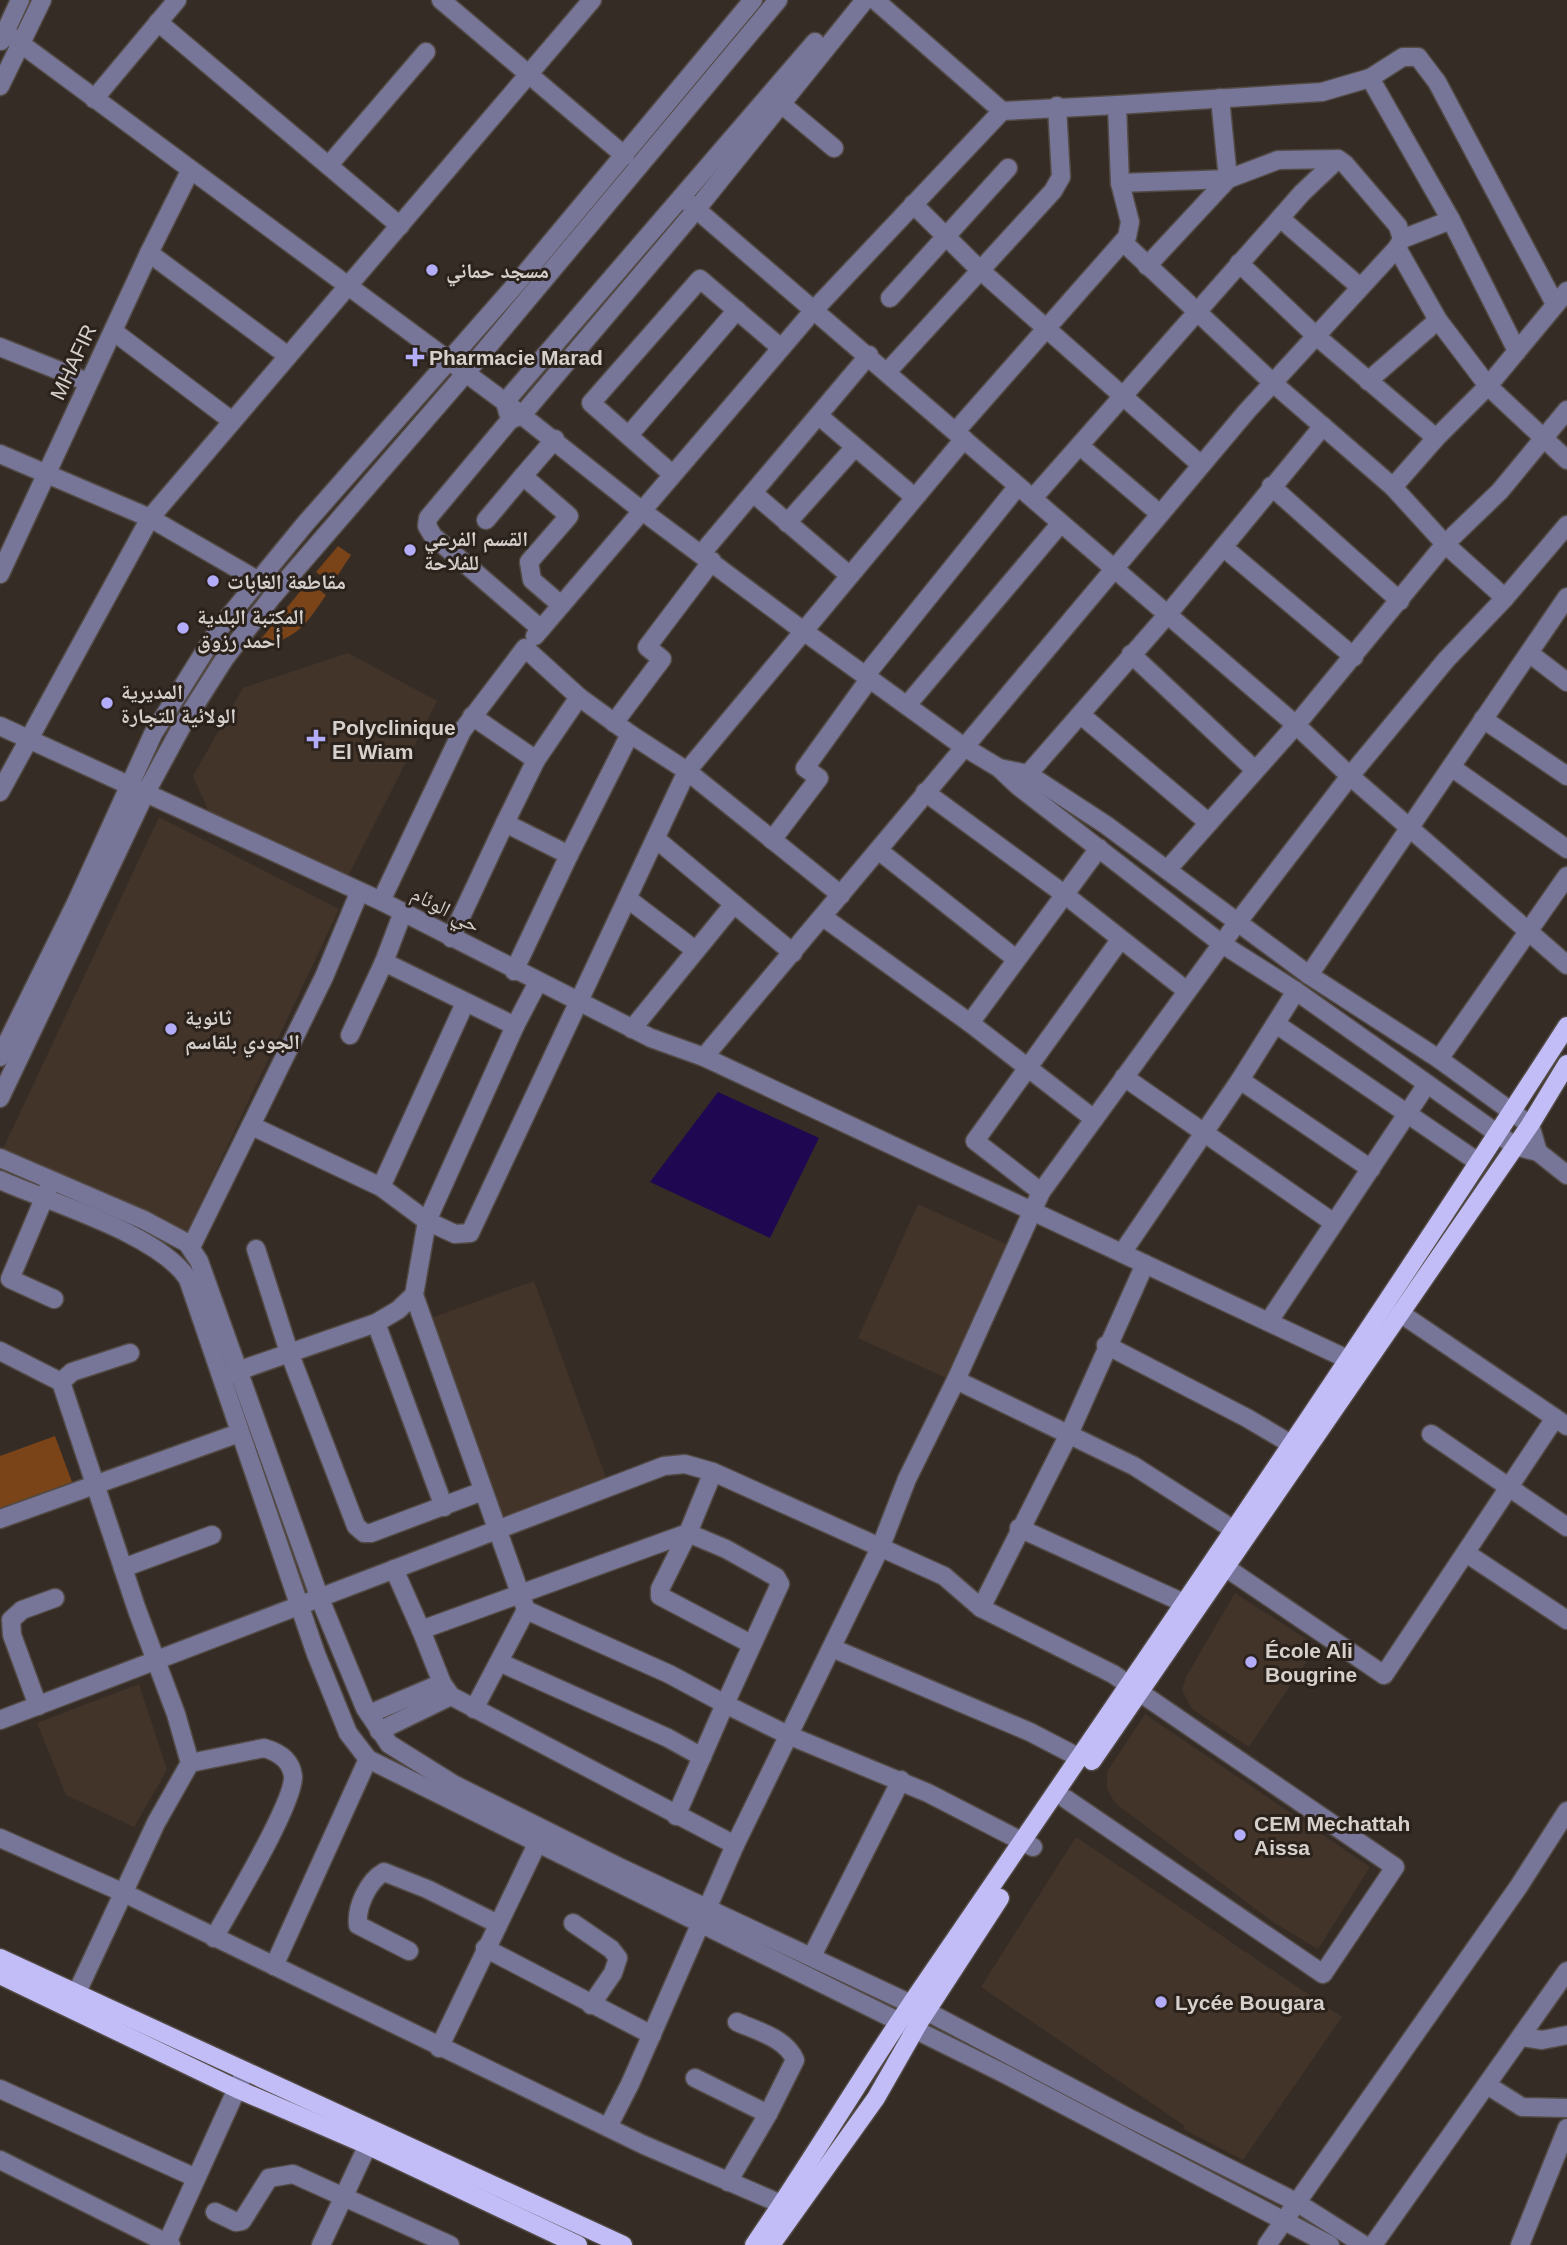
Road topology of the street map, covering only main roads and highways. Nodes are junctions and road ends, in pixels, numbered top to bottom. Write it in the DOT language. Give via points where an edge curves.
graph roads {
  1 [pos="1567,1026"];
  2 [pos="1567,1064"];
  3 [pos="1356,1363"];
  4 [pos="1240,1534"];
  5 [pos="1133,1689"];
  6 [pos="1029,1844"];
  7 [pos="0,1958"];
  8 [pos="0,1975"];
  9 [pos="73,2000"];
  10 [pos="371,2138"];
  11 [pos="788,2207"];
  12 [pos="551,2231"];
  13 [pos="578,2245"];
  14 [pos="623,2245"];
  15 [pos="754,2245"];
  16 [pos="771,2245"];
  1 -- 3 [label="main road" via="1497,1130"];
  2 -- 3 [label="main road" via="1400,1313"];
  3 -- 4 [label="main road"];
  3 -- 4 [label="main road" via="1291,1444"];
  4 -- 5 [label="main road" via="1184,1603"];
  4 -- 5 [label="main road" via="1225,1567"];
  5 -- 6 [label="main road" via="1080,1758"];
  5 -- 6 [label="main road" via="1066,1800"];
  6 -- 11 [label="main road"];
  7 -- 9 [label="main road"];
  8 -- 9 [label="main road"];
  9 -- 10 [label="main road" via="129,2019 245,2071"];
  9 -- 10 [label="main road" via="237,2089"];
  10 -- 12 [label="main road"];
  11 -- 15 [label="main road"];
  11 -- 16 [label="main road"];
  12 -- 13 [label="main road"];
  12 -- 14 [label="main road"];
}
